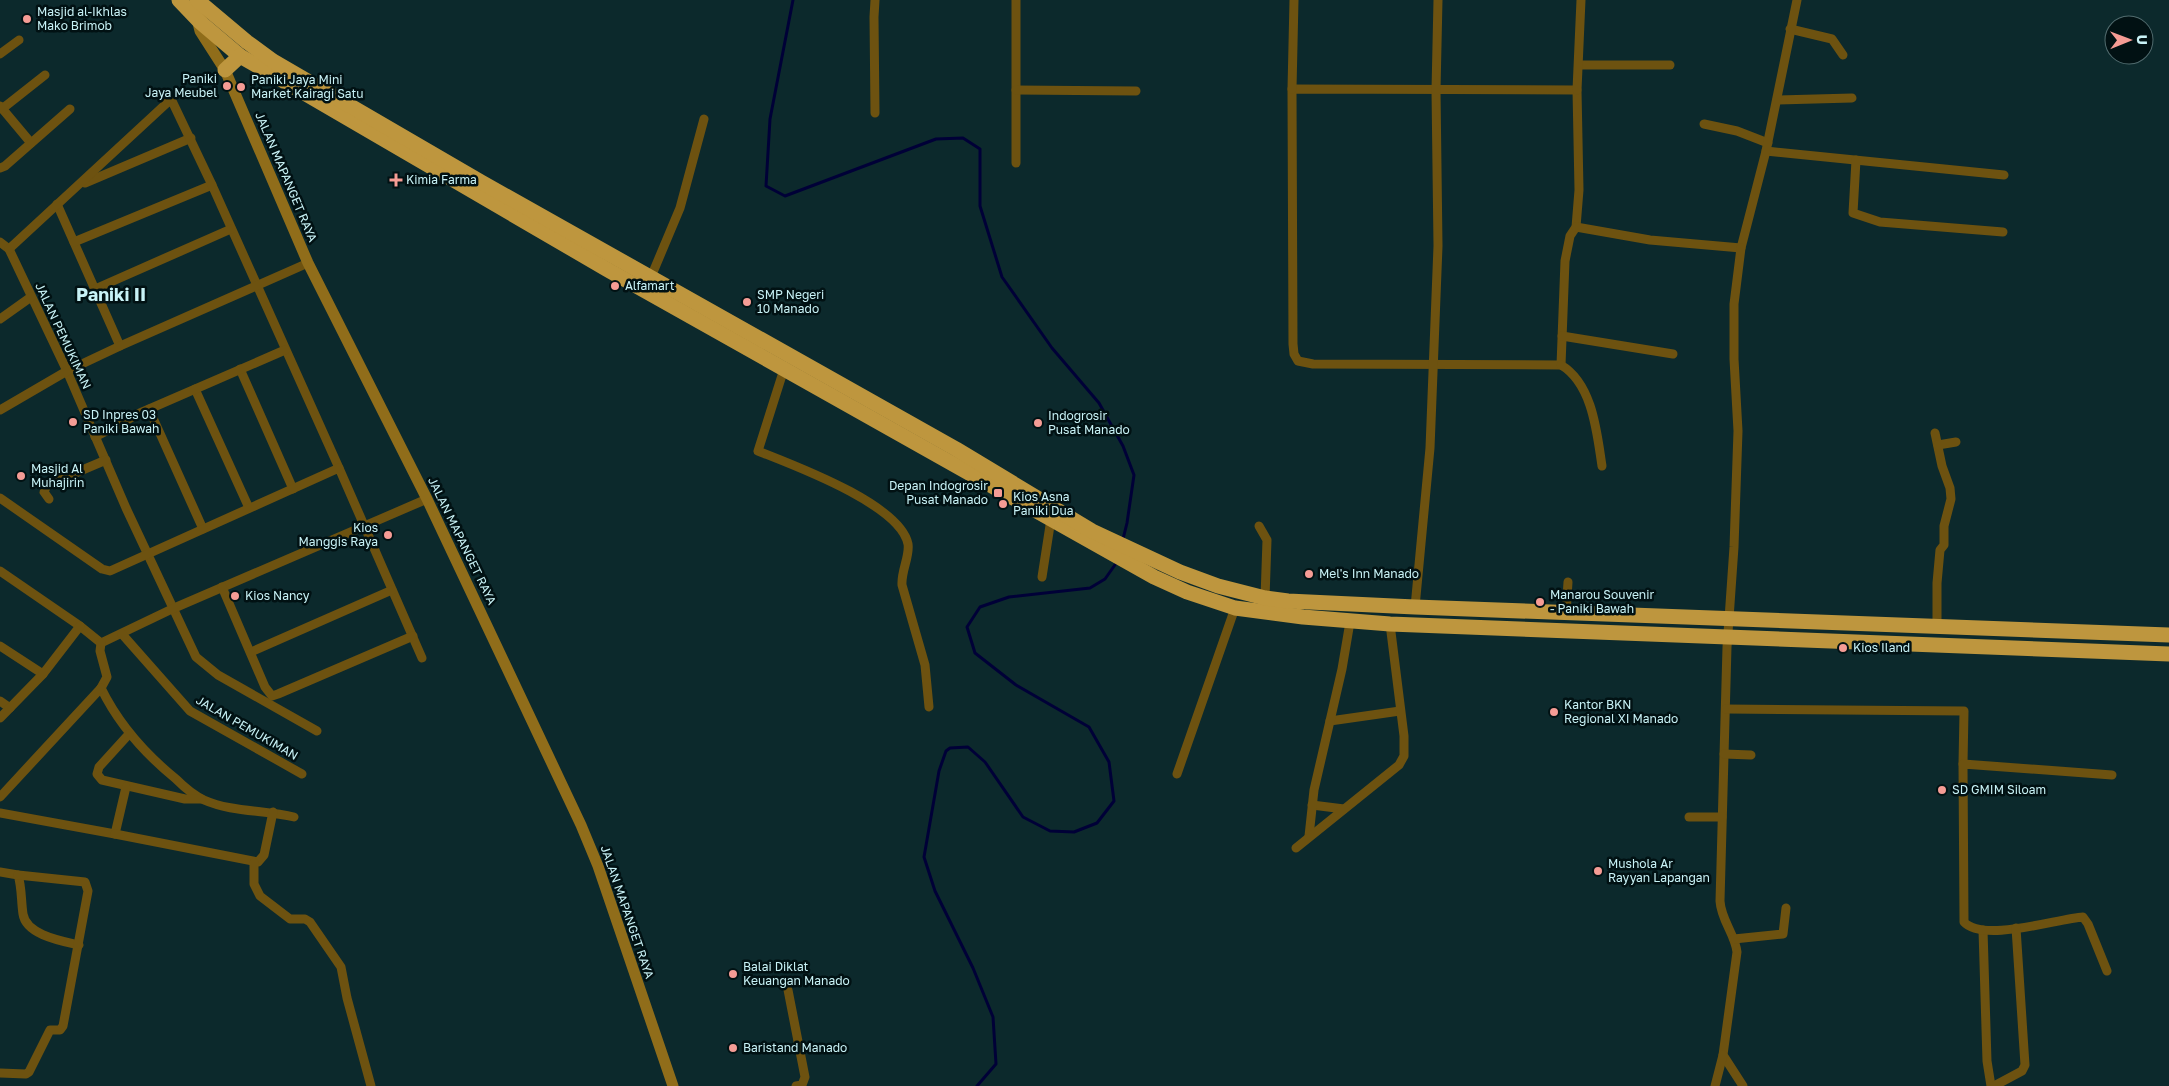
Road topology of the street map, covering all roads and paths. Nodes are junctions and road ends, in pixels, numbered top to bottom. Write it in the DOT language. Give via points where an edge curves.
graph roads {
  1 [pos="179,0"];
  2 [pos="197,0"];
  3 [pos="875,0"];
  4 [pos="1016,0"];
  5 [pos="1294,0"];
  6 [pos="1438,0"];
  7 [pos="1580,0"];
  8 [pos="1797,0"];
  9 [pos="205,17"];
  10 [pos="1790,29"];
  11 [pos="19,40"];
  12 [pos="0,54"];
  13 [pos="1844,54"];
  14 [pos="240,56"];
  15 [pos="1580,65"];
  16 [pos="1670,65"];
  17 [pos="225,70"];
  18 [pos="46,75"];
  19 [pos="1292,89"];
  20 [pos="1016,90"];
  21 [pos="1436,90"];
  22 [pos="1577,90"];
  23 [pos="1136,91"];
  24 [pos="1852,98"];
  25 [pos="1777,100"];
  26 [pos="1,108"];
  27 [pos="70,109"];
  28 [pos="875,113"];
  29 [pos="704,119"];
  30 [pos="1704,124"];
  31 [pos="191,138"];
  32 [pos="31,143"];
  33 [pos="1767,147"];
  34 [pos="1856,160"];
  35 [pos="1016,163"];
  36 [pos="0,168"];
  37 [pos="2004,175"];
  38 [pos="80,184"];
  39 [pos="212,185"];
  40 [pos="57,204"];
  41 [pos="1576,227"];
  42 [pos="231,229"];
  43 [pos="2003,232"];
  44 [pos="74,242"];
  45 [pos="3,246"];
  46 [pos="1741,248"];
  47 [pos="308,264"];
  48 [pos="651,277"];
  49 [pos="257,286"];
  50 [pos="95,290"];
  51 [pos="31,297"];
  52 [pos="0,319"];
  53 [pos="1562,336"];
  54 [pos="120,346"];
  55 [pos="285,350"];
  56 [pos="1674,354"];
  57 [pos="1432,364"];
  58 [pos="1561,365"];
  59 [pos="240,369"];
  60 [pos="784,369"];
  61 [pos="67,371"];
  62 [pos="196,389"];
  63 [pos="150,409"];
  64 [pos="0,410"];
  65 [pos="1935,433"];
  66 [pos="95,436"];
  67 [pos="1956,442"];
  68 [pos="1938,445"];
  69 [pos="952,455"];
  70 [pos="106,460"];
  71 [pos="1602,466"];
  72 [pos="339,468"];
  73 [pos="293,489"];
  74 [pos="0,498"];
  75 [pos="49,499"];
  76 [pos="427,499"];
  77 [pos="249,508"];
  78 [pos="1051,519"];
  79 [pos="364,525"];
  80 [pos="1258,526"];
  81 [pos="203,529"];
  82 [pos="1106,544"];
  83 [pos="147,554"];
  84 [pos="0,571"];
  85 [pos="1042,577"];
  86 [pos="1568,582"];
  87 [pos="222,587"];
  88 [pos="392,590"];
  89 [pos="1265,598"];
  90 [pos="1415,607"];
  91 [pos="1235,608"];
  92 [pos="172,609"];
  93 [pos="1566,613"];
  94 [pos="1731,620"];
  95 [pos="1350,622"];
  96 [pos="1390,624"];
  97 [pos="80,626"];
  98 [pos="1937,628"];
  99 [pos="122,634"];
  100 [pos="2148,634"];
  101 [pos="2169,635"];
  102 [pos="413,636"];
  103 [pos="1728,636"];
  104 [pos="101,643"];
  105 [pos="0,646"];
  106 [pos="251,652"];
  107 [pos="2146,653"];
  108 [pos="2169,654"];
  109 [pos="422,658"];
  110 [pos="43,674"];
  111 [pos="101,688"];
  112 [pos="0,701"];
  113 [pos="929,707"];
  114 [pos="10,708"];
  115 [pos="1726,709"];
  116 [pos="1400,711"];
  117 [pos="0,718"];
  118 [pos="1330,721"];
  119 [pos="317,730"];
  120 [pos="129,734"];
  121 [pos="1724,754"];
  122 [pos="1751,755"];
  123 [pos="1963,764"];
  124 [pos="302,774"];
  125 [pos="1177,774"];
  126 [pos="2112,775"];
  127 [pos="126,787"];
  128 [pos="0,797"];
  129 [pos="201,799"];
  130 [pos="1312,805"];
  131 [pos="1344,809"];
  132 [pos="274,812"];
  133 [pos="0,813"];
  134 [pos="294,817"];
  135 [pos="1689,817"];
  136 [pos="1722,817"];
  137 [pos="116,834"];
  138 [pos="1309,836"];
  139 [pos="1296,848"];
  140 [pos="254,863"];
  141 [pos="0,872"];
  142 [pos="18,875"];
  143 [pos="1786,908"];
  144 [pos="2016,928"];
  145 [pos="1983,930"];
  146 [pos="1734,939"];
  147 [pos="79,945"];
  148 [pos="2107,971"];
  149 [pos="788,990"];
  150 [pos="1723,1055"];
  151 [pos="0,1073"];
  152 [pos="371,1086"];
  153 [pos="673,1086"];
  154 [pos="796,1086"];
  155 [pos="1715,1086"];
  156 [pos="1743,1086"];
  157 [pos="1993,1086"];
  1 -- 9 [label="highway"];
  2 -- 9 [label="highway"];
  3 -- 28 [label="street"];
  4 -- 20 [label="street"];
  5 -- 19 [label="street"];
  6 -- 21 [label="street"];
  7 -- 15 [label="street"];
  8 -- 10 [label="street"];
  9 -- 14 [label="highway"];
  9 -- 17 [label="street, JALAN MAPANGET RAYA" via="200,30"];
  9 -- 48 [label="highway" via="273,61"];
  10 -- 13 [label="street" via="1832,39"];
  10 -- 25 [label="street"];
  11 -- 12 [label="street"];
  14 -- 17 [label="highway"];
  14 -- 60 [label="highway"];
  15 -- 16 [label="street"];
  15 -- 22 [label="street"];
  17 -- 47 [label="street, JALAN MAPANGET RAYA"];
  18 -- 26 [label="street"];
  19 -- 21 [label="street"];
  19 -- 57 [label="street" via="1294,354 1298,361 1313,364"];
  20 -- 23 [label="street"];
  20 -- 35 [label="street"];
  21 -- 22 [label="street"];
  21 -- 57 [label="street" via="1438,246"];
  22 -- 41 [label="street" via="1579,190"];
  24 -- 25 [label="street"];
  25 -- 33 [label="street"];
  26 -- 32 [label="street"];
  27 -- 32 [label="street"];
  29 -- 48 [label="street" via="680,208"];
  30 -- 33 [label="street" via="1736,132"];
  31 -- 38 [label="street"];
  31 -- 38 [label="street" via="174,102 170,101"];
  31 -- 39 [label="street"];
  32 -- 36 [label="street"];
  33 -- 34 [label="street"];
  33 -- 46 [label="street"];
  34 -- 37 [label="street"];
  34 -- 43 [label="street" via="1853,213 1880,222"];
  38 -- 40 [label="street"];
  39 -- 42 [label="street"];
  39 -- 44 [label="street"];
  40 -- 44 [label="street"];
  40 -- 45 [label="street"];
  41 -- 46 [label="street" via="1650,240"];
  41 -- 53 [label="street" via="1570,236 1565,261"];
  42 -- 49 [label="street"];
  42 -- 50 [label="street"];
  44 -- 50 [label="street"];
  45 -- 51 [label="street, JALAN PEMUKIMAN"];
  46 -- 94 [label="street" via="1734,304 1738,431"];
  47 -- 49 [label="street"];
  47 -- 76 [label="street, JALAN MAPANGET RAYA"];
  48 -- 69 [label="highway"];
  49 -- 54 [label="street"];
  49 -- 55 [label="street"];
  50 -- 54 [label="street"];
  51 -- 52 [label="street"];
  51 -- 61 [label="street, JALAN PEMUKIMAN"];
  53 -- 56 [label="street"];
  53 -- 58 [label="street"];
  54 -- 61 [label="street"];
  55 -- 59 [label="street"];
  55 -- 72 [label="street"];
  57 -- 58 [label="street"];
  57 -- 90 [label="street" via="1430,448"];
  58 -- 71 [label="street" via="1578,381 1589,402"];
  59 -- 62 [label="street"];
  59 -- 73 [label="street"];
  60 -- 69 [label="highway"];
  60 -- 113 [label="street" via="758,451 821,475 884,514 901,529 908,543 902,585 924,665"];
  61 -- 64 [label="street"];
  61 -- 66 [label="street, JALAN PEMUKIMAN"];
  62 -- 63 [label="street"];
  62 -- 77 [label="street"];
  63 -- 66 [label="street"];
  63 -- 81 [label="street"];
  65 -- 68 [label="street"];
  66 -- 70 [label="street, JALAN PEMUKIMAN"];
  67 -- 68 [label="street"];
  68 -- 98 [label="street" via="1950,499 1944,545 1940,550"];
  69 -- 78 [label="highway"];
  69 -- 82 [label="highway"];
  70 -- 75 [label="street" via="47,485 44,492"];
  70 -- 83 [label="street, JALAN PEMUKIMAN"];
  72 -- 73 [label="street"];
  72 -- 79 [label="street"];
  73 -- 77 [label="street"];
  74 -- 83 [label="street" via="102,569 115,570"];
  76 -- 79 [label="street"];
  76 -- 153 [label="street, JALAN MAPANGET RAYA" via="595,858"];
  77 -- 81 [label="street"];
  78 -- 82 [label="highway"];
  78 -- 85 [label="street"];
  79 -- 87 [label="street"];
  79 -- 88 [label="street"];
  80 -- 89 [label="street" via="1267,540"];
  81 -- 83 [label="street"];
  82 -- 89 [label="highway" via="1218,586"];
  82 -- 91 [label="highway" via="1154,577"];
  83 -- 92 [label="street, JALAN PEMUKIMAN"];
  84 -- 97 [label="street"];
  86 -- 93 [label="street"];
  87 -- 92 [label="street"];
  87 -- 106 [label="street"];
  88 -- 102 [label="street"];
  88 -- 106 [label="street"];
  89 -- 90 [label="highway"];
  90 -- 93 [label="highway"];
  91 -- 95 [label="highway"];
  91 -- 125 [label="street"];
  92 -- 99 [label="street"];
  92 -- 119 [label="street, JALAN PEMUKIMAN" via="196,657 205,666"];
  93 -- 94 [label="highway"];
  94 -- 98 [label="highway"];
  94 -- 103 [label="street"];
  95 -- 96 [label="highway"];
  95 -- 118 [label="street"];
  96 -- 103 [label="highway"];
  96 -- 116 [label="street"];
  97 -- 104 [label="street"];
  97 -- 110 [label="street"];
  98 -- 100 [label="highway"];
  99 -- 104 [label="street"];
  99 -- 124 [label="street, JALAN PEMUKIMAN" via="190,711"];
  100 -- 101 [label="highway"];
  100 -- 107 [label="highway"];
  102 -- 106 [label="street" via="275,695 270,695 264,687"];
  102 -- 109 [label="street"];
  103 -- 107 [label="highway"];
  103 -- 115 [label="street"];
  104 -- 111 [label="street" via="107,677"];
  105 -- 110 [label="street"];
  107 -- 108 [label="highway"];
  110 -- 114 [label="street"];
  111 -- 120 [label="street"];
  111 -- 128 [label="street"];
  112 -- 114 [label="street"];
  114 -- 117 [label="street"];
  115 -- 121 [label="street"];
  115 -- 123 [label="street" via="1964,711"];
  116 -- 118 [label="street"];
  116 -- 131 [label="street" via="1404,756 1399,765"];
  118 -- 130 [label="street"];
  120 -- 127 [label="street" via="97,771 102,780"];
  120 -- 129 [label="street" via="166,772"];
  121 -- 122 [label="street"];
  121 -- 136 [label="street"];
  123 -- 126 [label="street"];
  123 -- 145 [label="street" via="1963,917 1968,926"];
  127 -- 129 [label="street" via="191,800"];
  127 -- 137 [label="street"];
  129 -- 132 [label="street" via="229,808"];
  130 -- 131 [label="street"];
  130 -- 138 [label="street"];
  131 -- 138 [label="street"];
  132 -- 134 [label="street"];
  132 -- 140 [label="street" via="263,859"];
  133 -- 137 [label="street"];
  135 -- 136 [label="street"];
  136 -- 146 [label="street" via="1720,908"];
  137 -- 140 [label="street"];
  138 -- 139 [label="street"];
  140 -- 152 [label="street" via="254,884 260,896 290,919 310,922 341,967 346,998"];
  141 -- 142 [label="street"];
  142 -- 147 [label="street" via="24,919 37,931"];
  142 -- 147 [label="street" via="85,882 88,890"];
  143 -- 146 [label="street" via="1783,934"];
  144 -- 145 [label="street"];
  144 -- 148 [label="street" via="2083,917"];
  144 -- 157 [label="street" via="2025,1065 2022,1071"];
  145 -- 157 [label="street" via="1987,1061"];
  146 -- 150 [label="street" via="1737,952"];
  147 -- 151 [label="street" via="60,1030 50,1030 30,1072"];
  149 -- 154 [label="street" via="804,1077 802,1085"];
  150 -- 155 [label="street"];
  150 -- 156 [label="street"];
}
